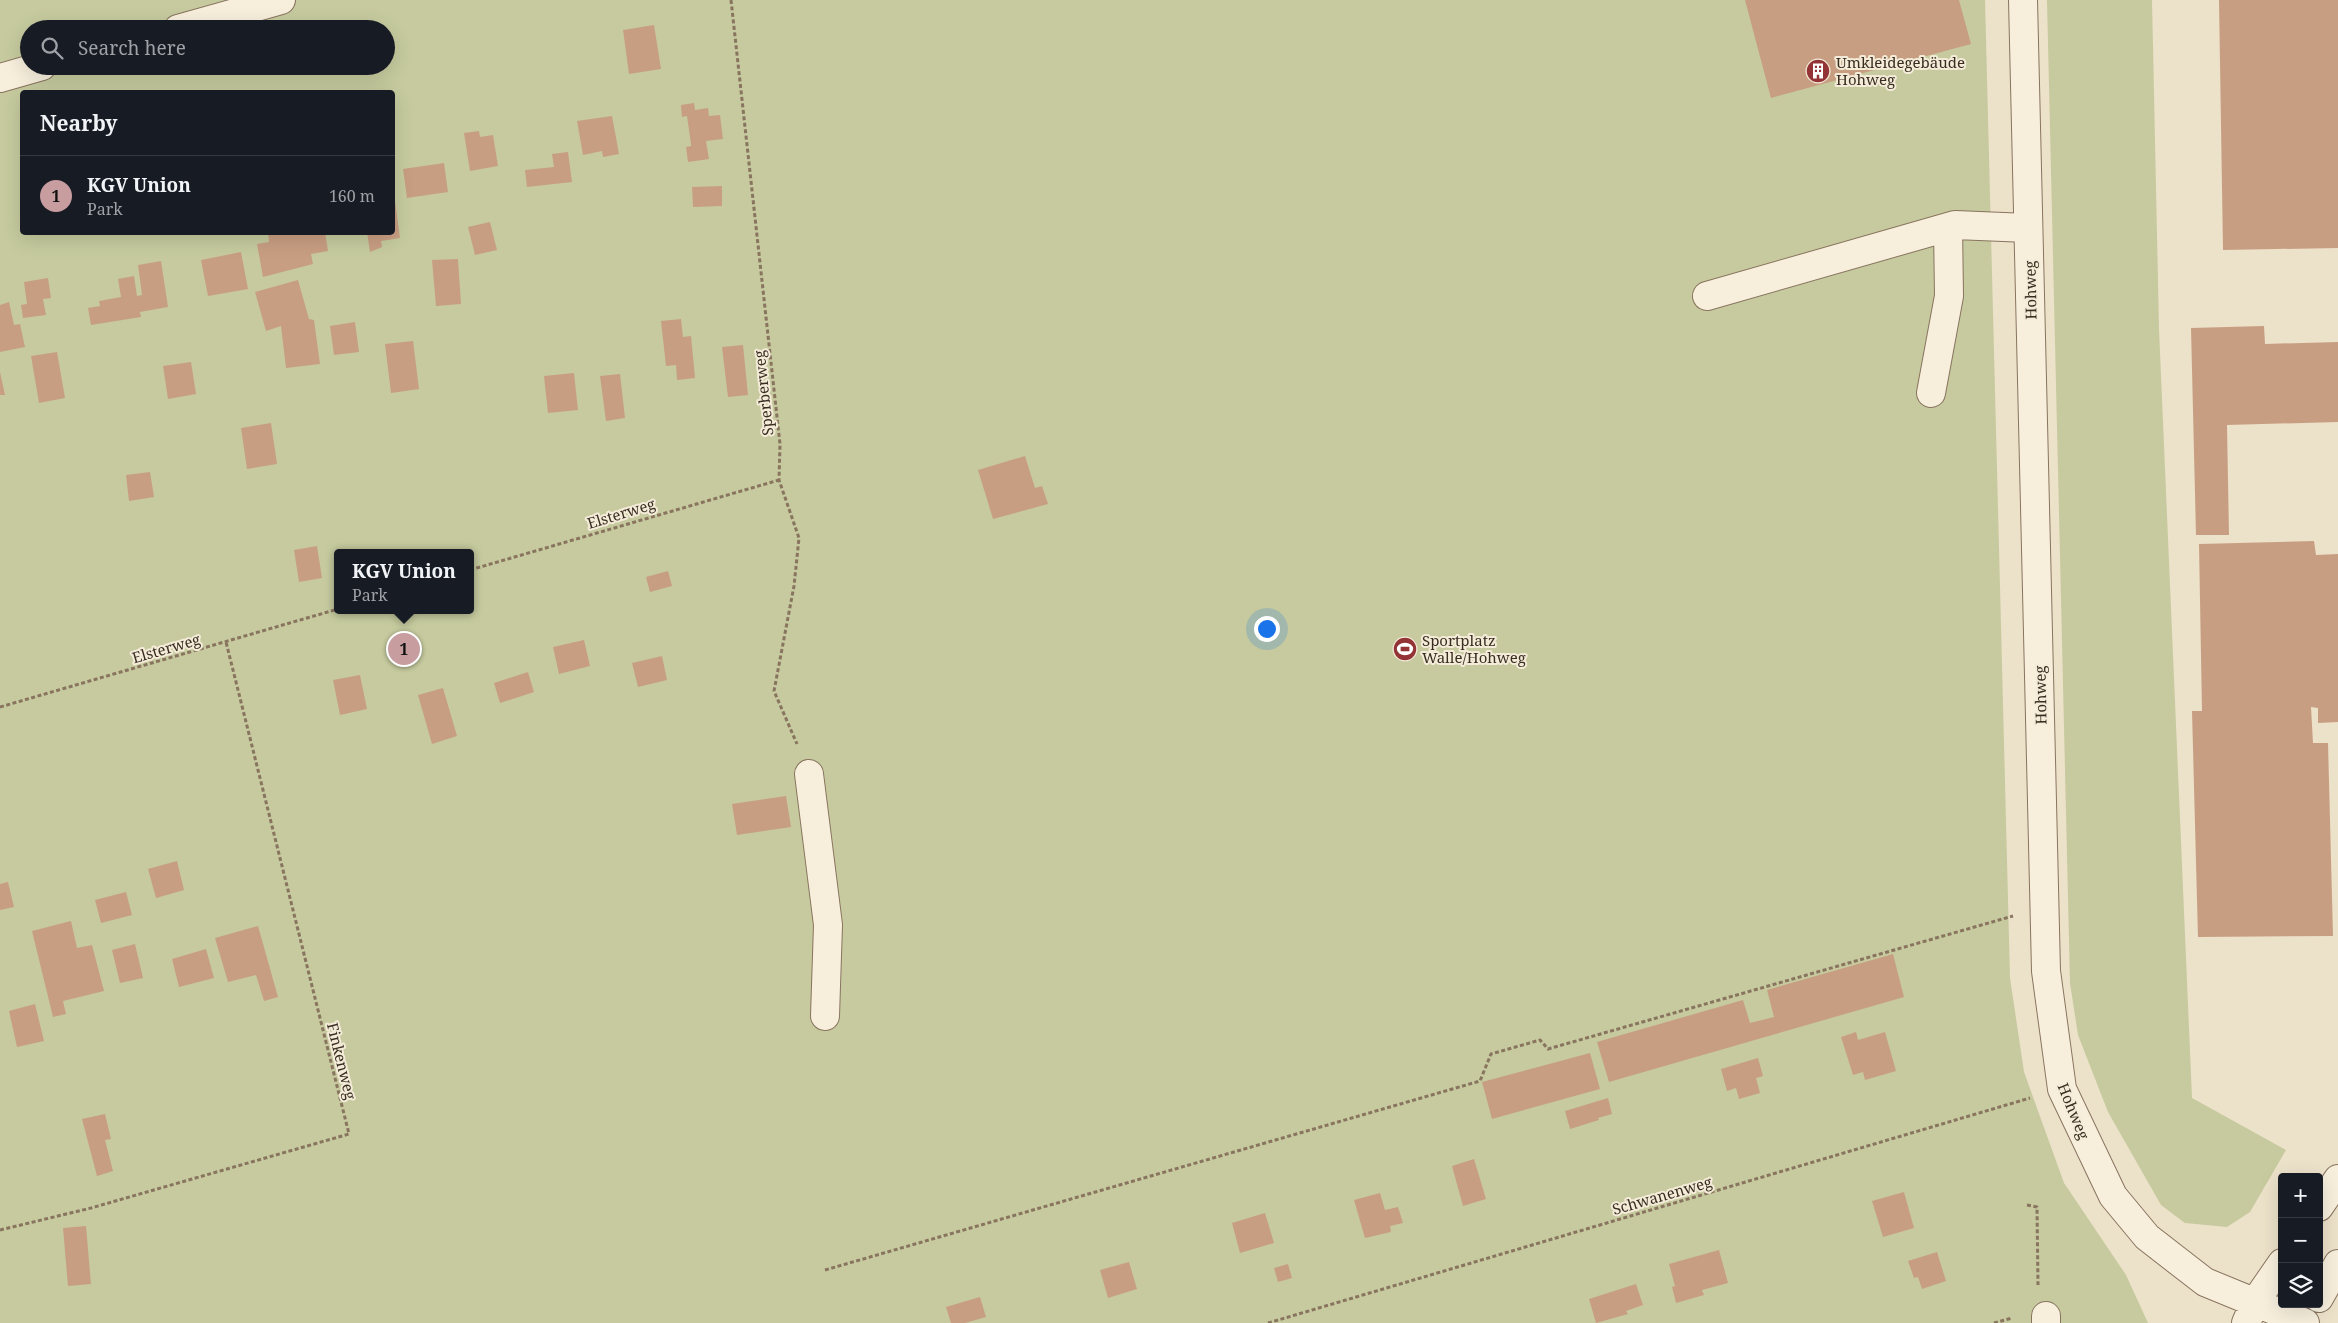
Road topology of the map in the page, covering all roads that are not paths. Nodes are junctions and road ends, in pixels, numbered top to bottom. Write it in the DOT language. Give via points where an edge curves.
graph roads {
  1 [pos="281,0"];
  2 [pos="2022,0"];
  3 [pos="210,20"];
  4 [pos="20,72"];
  5 [pos="0,78"];
  6 [pos="1948,227"];
  7 [pos="2028,228"];
  8 [pos="1707,296"];
  9 [pos="1931,393"];
  10 [pos="810,774"];
  11 [pos="825,1016"];
  12 [pos="2338,1179"];
  13 [pos="2323,1201"];
  14 [pos="2338,1264"];
  15 [pos="2278,1269"];
  16 [pos="2323,1291"];
  17 [pos="2314,1308"];
  18 [pos="2251,1313"];
  19 [pos="2305,1323"];
  1 -- 3 [label="street"];
  2 -- 7 [label="street, Hohweg"];
  4 -- 5 [label="street"];
  6 -- 7 [label="street"];
  6 -- 8 [label="street"];
  6 -- 9 [label="street" via="1948,296"];
  7 -- 18 [label="street, Hohweg" via="2046,971 2062,1089 2113,1196 2147,1237"];
  10 -- 11 [label="street" via="828,925"];
  12 -- 13 [label="street"];
  14 -- 16 [label="street"];
  15 -- 18 [label="street"];
  17 -- 19 [label="street"];
  18 -- 19 [label="street, Hohweg"];
}
